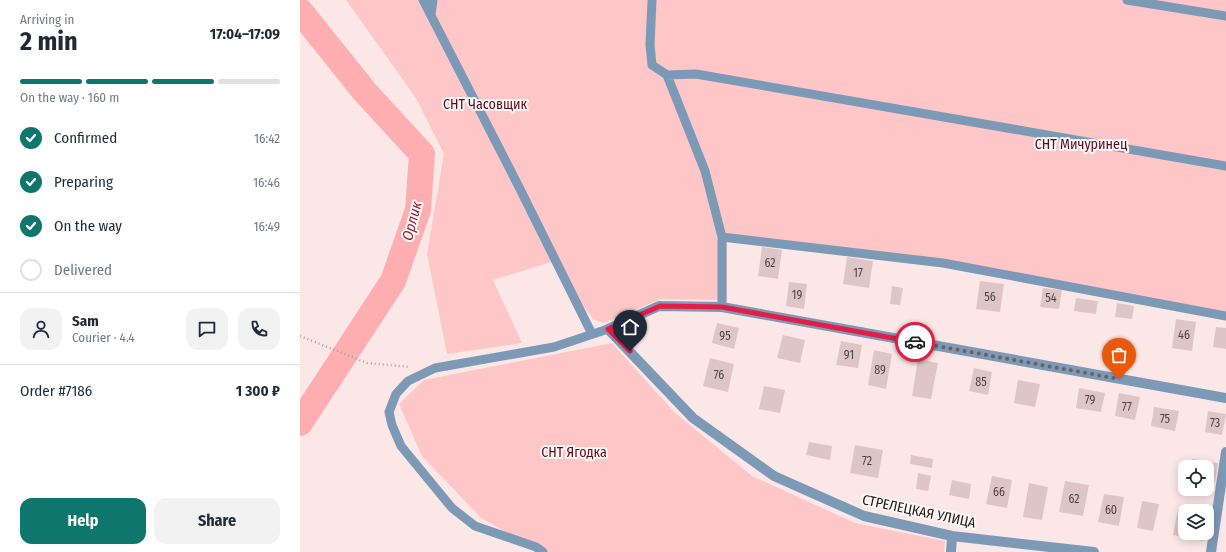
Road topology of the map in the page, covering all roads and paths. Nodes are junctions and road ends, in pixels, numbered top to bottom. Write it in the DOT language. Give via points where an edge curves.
graph roads {
  1 [pos="423,0"];
  2 [pos="433,0"];
  3 [pos="652,0"];
  4 [pos="1127,0"];
  5 [pos="431,15"];
  6 [pos="1226,16"];
  7 [pos="667,75"];
  8 [pos="1226,166"];
  9 [pos="722,237"];
  10 [pos="722,307"];
  11 [pos="1226,316"];
  12 [pos="608,329"];
  13 [pos="592,334"];
  14 [pos="300,336"];
  15 [pos="412,367"];
  16 [pos="1226,398"];
  17 [pos="1226,452"];
  18 [pos="952,536"];
  19 [pos="543,552"];
  20 [pos="951,552"];
  21 [pos="1094,552"];
  22 [pos="1210,552"];
  1 -- 5 [label="lane"];
  2 -- 5 [label="lane"];
  3 -- 7 [label="lane" via="652,65"];
  4 -- 6 [label="lane"];
  5 -- 13 [label="lane"];
  7 -- 8 [label="lane" via="696,74"];
  7 -- 9 [label="lane" via="705,171"];
  9 -- 10 [label="lane"];
  9 -- 11 [label="lane" via="943,263"];
  10 -- 12 [label="street" via="660,306"];
  10 -- 16 [label="street"];
  12 -- 13 [label="lane"];
  12 -- 18 [label="street, СТРЕЛЕЦКАЯ УЛИЦА" via="694,418 774,476 864,516"];
  13 -- 19 [label="lane" via="554,347 435,368 408,381 396,394 389,412 401,446 452,508 475,526 536,547"];
  14 -- 15 [label="path" via="367,363"];
  17 -- 22 [label="street"];
  18 -- 20 [label="street"];
  18 -- 21 [label="street, СТРЕЛЕЦКАЯ УЛИЦА"];
}
